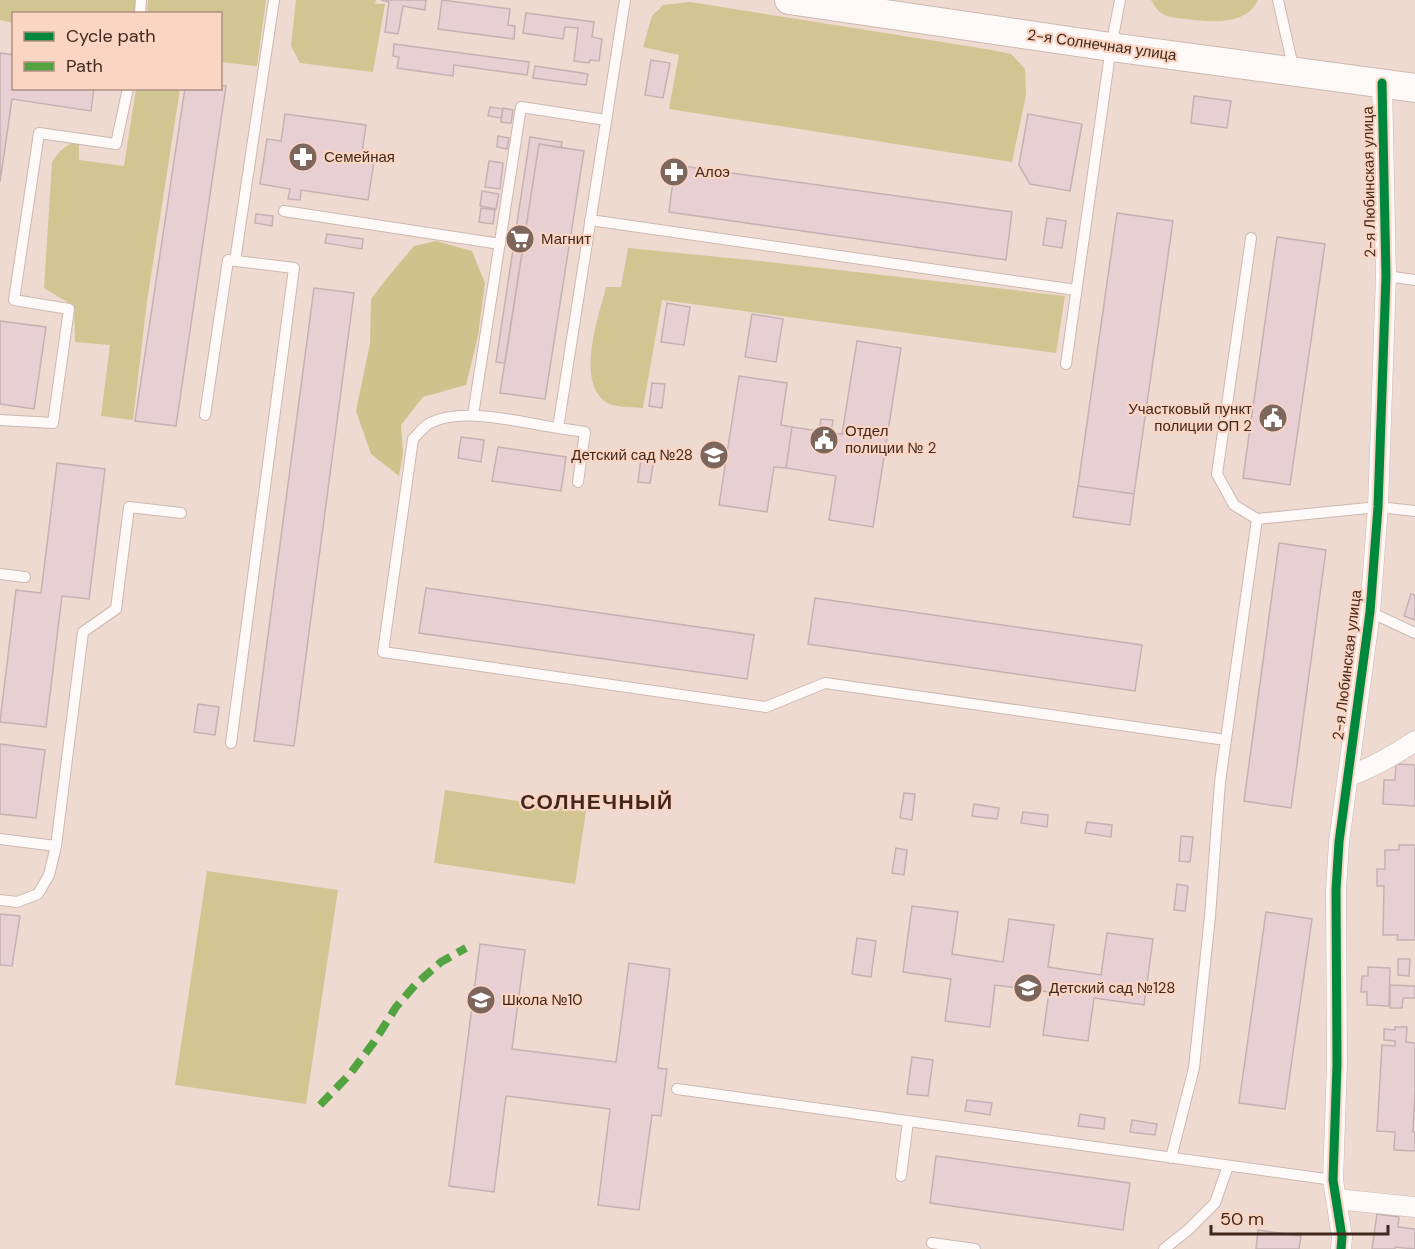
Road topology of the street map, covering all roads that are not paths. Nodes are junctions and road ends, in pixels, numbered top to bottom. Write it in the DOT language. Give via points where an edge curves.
graph roads {
  1 [pos="274,0"];
  2 [pos="625,0"];
  3 [pos="789,0"];
  4 [pos="1120,0"];
  5 [pos="1278,0"];
  6 [pos="1112,47"];
  7 [pos="1294,71"];
  8 [pos="1382,83"];
  9 [pos="1415,88"];
  10 [pos="128,90"];
  11 [pos="606,120"];
  12 [pos="284,211"];
  13 [pos="590,220"];
  14 [pos="1251,238"];
  15 [pos="500,244"];
  16 [pos="235,261"];
  17 [pos="1386,276"];
  18 [pos="1415,280"];
  19 [pos="1077,290"];
  20 [pos="1066,364"];
  21 [pos="205,415"];
  22 [pos="473,415"];
  23 [pos="0,420"];
  24 [pos="558,428"];
  25 [pos="578,482"];
  26 [pos="1378,507"];
  27 [pos="1415,510"];
  28 [pos="181,513"];
  29 [pos="1257,519"];
  30 [pos="0,574"];
  31 [pos="25,577"];
  32 [pos="1370,612"];
  33 [pos="1415,633"];
  34 [pos="1226,740"];
  35 [pos="1415,741"];
  36 [pos="231,743"];
  37 [pos="1349,776"];
  38 [pos="0,839"];
  39 [pos="56,846"];
  40 [pos="0,900"];
  41 [pos="677,1089"];
  42 [pos="908,1121"];
  43 [pos="1171,1158"];
  44 [pos="1228,1166"];
  45 [pos="901,1176"];
  46 [pos="1335,1190"];
  47 [pos="1415,1207"];
  48 [pos="932,1243"];
  49 [pos="968,1248"];
  50 [pos="1164,1249"];
  51 [pos="1341,1249"];
  1 -- 16 [label="lane"];
  2 -- 11 [label="lane"];
  3 -- 6 [label="main road, 2-я Солнечная улица"];
  4 -- 6 [label="lane"];
  5 -- 7 [label="lane"];
  6 -- 7 [label="main road, 2-я Солнечная улица"];
  6 -- 19 [label="lane"];
  7 -- 8 [label="main road, 2-я Солнечная улица"];
  8 -- 9 [label="main road, 2-я Солнечная улица"];
  8 -- 17 [label="street, 2-я Любинская улица"];
  10 -- 23 [label="lane" via="116,144 39,133 14,300 69,309 52,423"];
  11 -- 13 [label="lane"];
  11 -- 15 [label="lane" via="521,107"];
  12 -- 15 [label="lane"];
  13 -- 19 [label="lane"];
  13 -- 24 [label="lane"];
  14 -- 29 [label="lane" via="1217,474 1234,505"];
  15 -- 22 [label="lane"];
  16 -- 21 [label="lane" via="228,260"];
  16 -- 36 [label="lane" via="294,268"];
  17 -- 18 [label="lane"];
  17 -- 26 [label="street, 2-я Любинская улица"];
  19 -- 20 [label="lane"];
  22 -- 24 [label="lane"];
  22 -- 34 [label="lane" via="450,416 428,424 413,440 383,652 766,707 825,683"];
  24 -- 25 [label="lane" via="585,432"];
  26 -- 27 [label="lane"];
  26 -- 29 [label="lane"];
  26 -- 32 [label="street, 2-я Любинская улица"];
  28 -- 39 [label="lane" via="129,507 116,609 82,632"];
  29 -- 34 [label="lane"];
  30 -- 31 [label="lane"];
  32 -- 33 [label="lane"];
  32 -- 37 [label="street, 2-я Любинская улица"];
  34 -- 43 [label="lane" via="1194,1068"];
  35 -- 37 [label="street" via="1391,758"];
  37 -- 46 [label="street, 2-я Любинская улица" via="1336,890"];
  38 -- 39 [label="lane"];
  39 -- 40 [label="lane" via="49,876 38,894 16,902"];
  41 -- 42 [label="lane"];
  42 -- 43 [label="lane"];
  42 -- 45 [label="lane"];
  43 -- 44 [label="lane"];
  44 -- 46 [label="lane"];
  44 -- 50 [label="lane" via="1215,1203"];
  46 -- 47 [label="street"];
  46 -- 51 [label="street, 2-я Любинская улица"];
  48 -- 49 [label="lane"];
}
